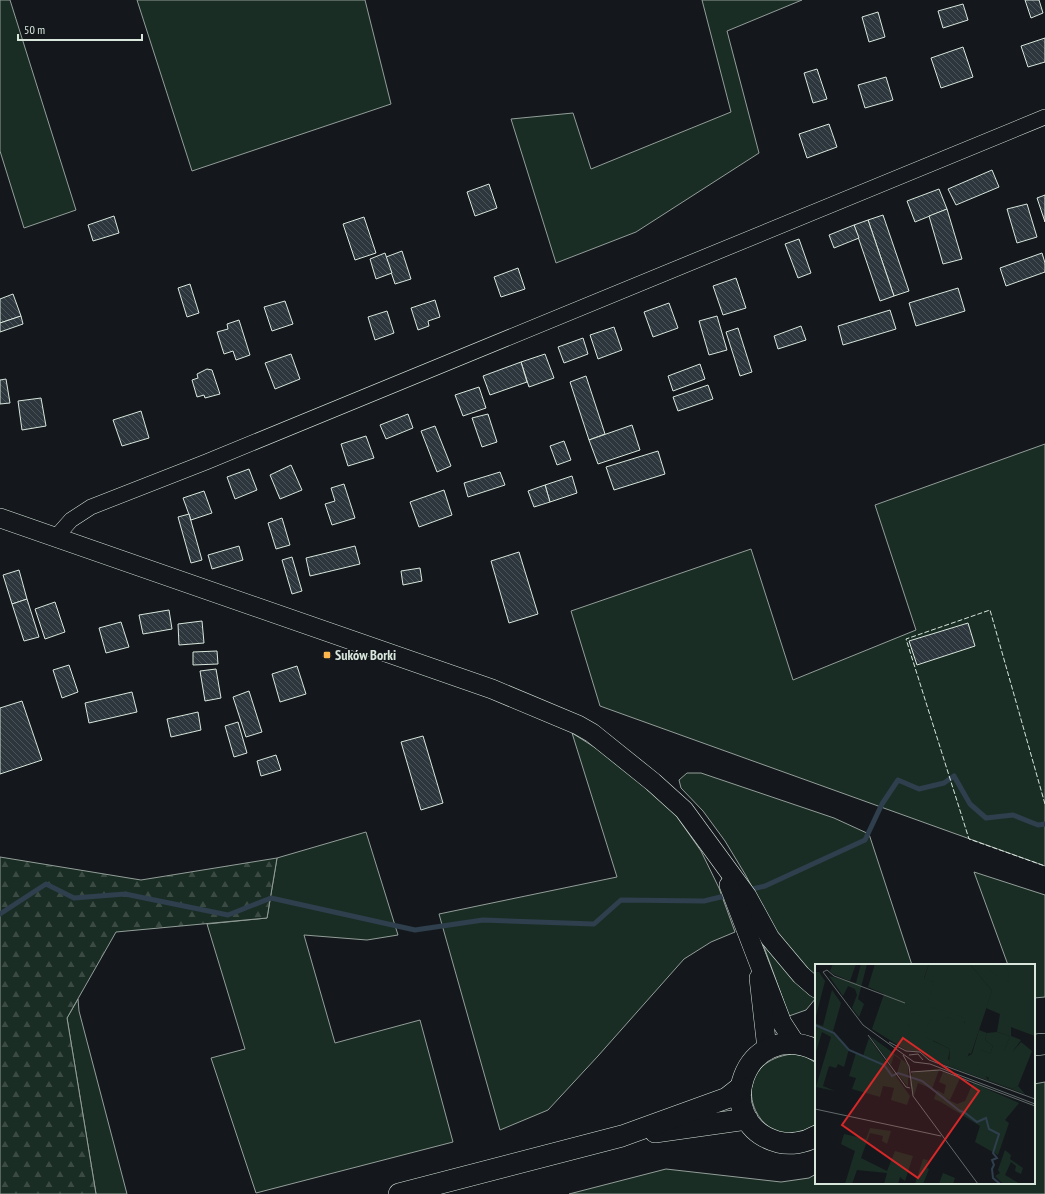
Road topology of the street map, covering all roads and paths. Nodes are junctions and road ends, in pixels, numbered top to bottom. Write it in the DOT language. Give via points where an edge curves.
graph roads {
  1 [pos="1045,117"];
  2 [pos="0,518"];
  3 [pos="56,537"];
  4 [pos="738,893"];
  5 [pos="758,962"];
  6 [pos="815,987"];
  7 [pos="795,1043"];
  8 [pos="767,1049"];
  9 [pos="815,1050"];
  10 [pos="740,1087"];
  11 [pos="747,1119"];
  12 [pos="622,1136"];
  13 [pos="815,1136"];
  14 [pos="399,1194"];
  1 -- 3 [label="street" via="108,500 71,520"];
  2 -- 3 [label="street"];
  3 -- 4 [label="street" via="492,689 578,725 592,733 674,800 693,822"];
  4 -- 5 [label="street"];
  4 -- 6 [label="street" via="770,938 801,975"];
  5 -- 7 [label="street" via="782,1023"];
  5 -- 8 [label="street"];
  7 -- 8 [label="main road"];
  7 -- 9 [label="main road"];
  8 -- 10 [label="main road" via="749,1065"];
  10 -- 11 [label="main road" via="741,1103"];
  10 -- 12 [label="main road" via="727,1098"];
  11 -- 12 [label="main road"];
  11 -- 13 [label="main road" via="761,1134 781,1143 803,1142"];
  12 -- 14 [label="main road"];
}
